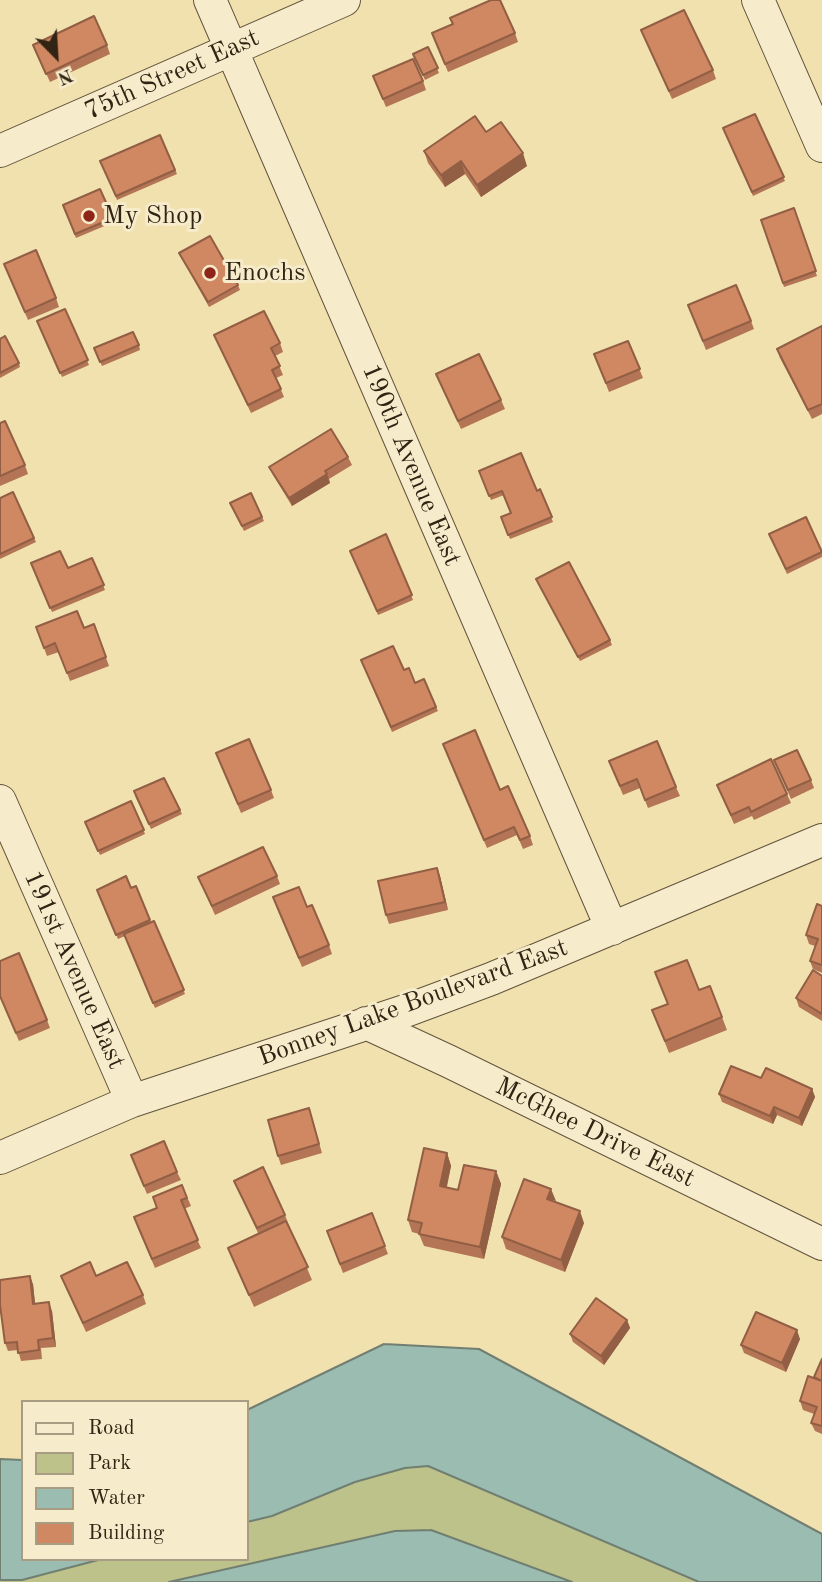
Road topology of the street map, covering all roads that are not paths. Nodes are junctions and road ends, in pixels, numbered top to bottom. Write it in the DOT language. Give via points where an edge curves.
graph roads {
  1 [pos="210,0"];
  2 [pos="344,0"];
  3 [pos="758,0"];
  4 [pos="231,49"];
  5 [pos="822,146"];
  6 [pos="0,151"];
  7 [pos="0,801"];
  8 [pos="822,840"];
  9 [pos="612,929"];
  10 [pos="366,1023"];
  11 [pos="132,1101"];
  12 [pos="0,1158"];
  13 [pos="822,1244"];
  1 -- 4 [label="street, 190th Avenue East"];
  2 -- 4 [label="street, 75th Street East"];
  3 -- 5 [label="street"];
  4 -- 6 [label="street, 75th Street East"];
  4 -- 9 [label="street, 190th Avenue East"];
  7 -- 11 [label="street, 191st Avenue East"];
  8 -- 9 [label="street, Bonney Lake Boulevard East"];
  9 -- 10 [label="street, Bonney Lake Boulevard East" via="491,979"];
  10 -- 11 [label="street, Bonney Lake Boulevard East"];
  10 -- 13 [label="street, McGhee Drive East"];
  11 -- 12 [label="street, Bonney Lake Boulevard East"];
}
